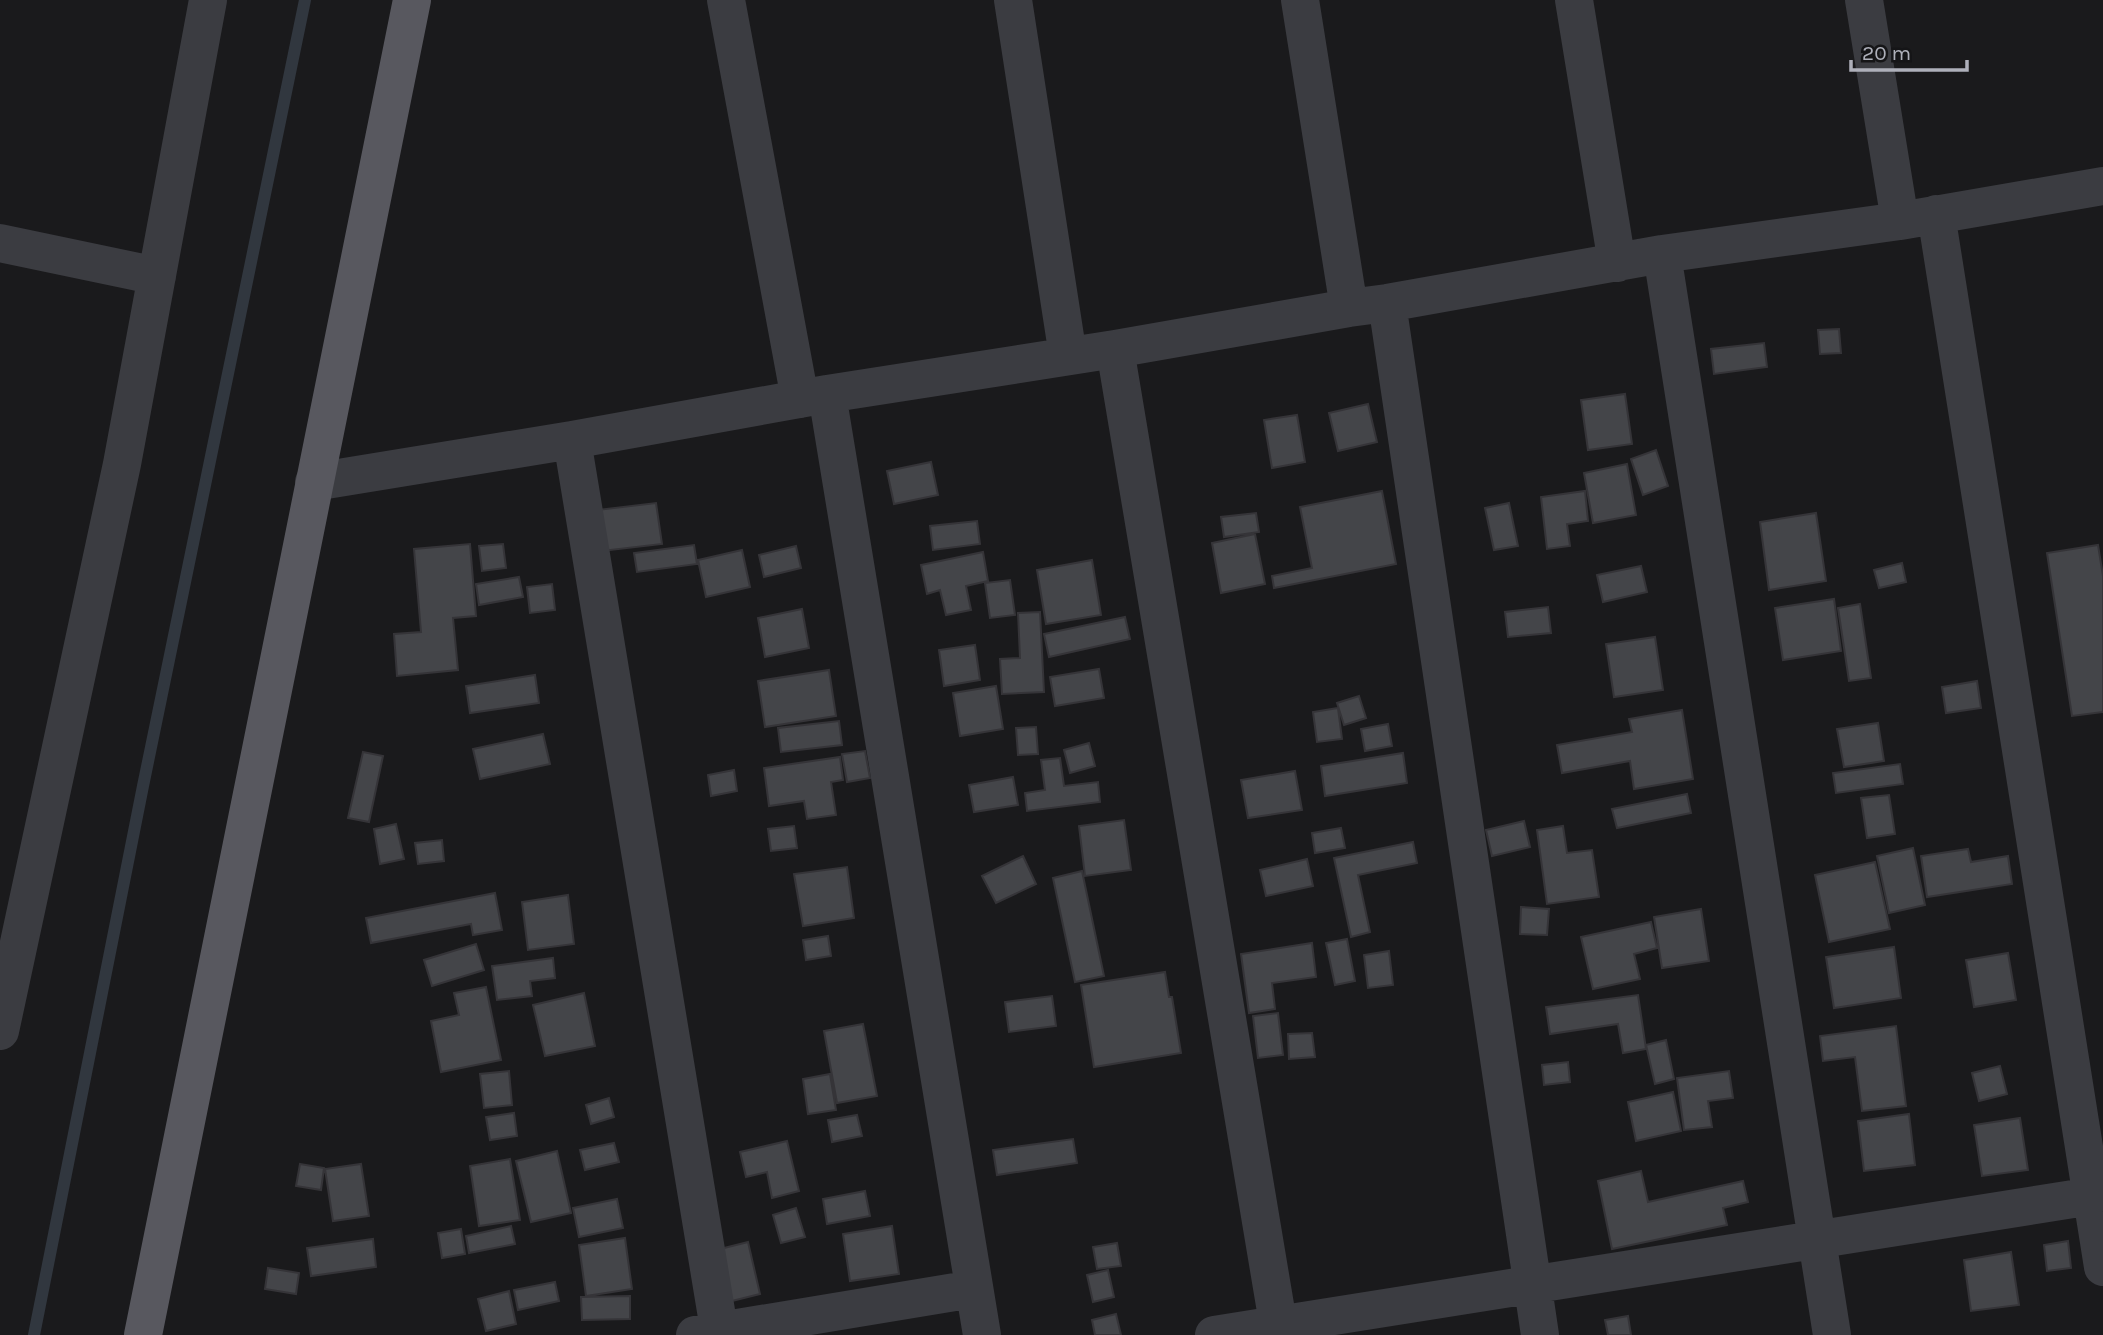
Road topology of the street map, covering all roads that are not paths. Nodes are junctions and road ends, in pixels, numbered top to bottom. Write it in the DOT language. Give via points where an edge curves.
graph roads {
  1 [pos="208,0"];
  2 [pos="412,0"];
  3 [pos="726,0"];
  4 [pos="1013,0"];
  5 [pos="1300,0"];
  6 [pos="1574,0"];
  7 [pos="1864,0"];
  8 [pos="2103,186"];
  9 [pos="1918,217"];
  10 [pos="0,243"];
  11 [pos="1662,254"];
  12 [pos="1617,263"];
  13 [pos="157,276"];
  14 [pos="1387,303"];
  15 [pos="1349,308"];
  16 [pos="1115,349"];
  17 [pos="1068,356"];
  18 [pos="814,396"];
  19 [pos="572,440"];
  20 [pos="314,482"];
  21 [pos="0,1031"];
  22 [pos="2092,1196"];
  23 [pos="1816,1239"];
  24 [pos="2103,1267"];
  25 [pos="1531,1283"];
  26 [pos="973,1289"];
  27 [pos="1279,1330"];
  28 [pos="711,1333"];
  29 [pos="143,1335"];
  30 [pos="982,1335"];
  31 [pos="1214,1335"];
  32 [pos="1540,1335"];
  33 [pos="1832,1335"];
  1 -- 13 [label="street"];
  2 -- 20 [label="main road"];
  3 -- 18 [label="street"];
  4 -- 17 [label="street"];
  5 -- 15 [label="street"];
  6 -- 12 [label="street"];
  7 -- 9 [label="street"];
  8 -- 9 [label="street"];
  9 -- 11 [label="street"];
  9 -- 22 [label="street"];
  10 -- 13 [label="street"];
  11 -- 12 [label="street"];
  11 -- 23 [label="street"];
  12 -- 14 [label="street"];
  13 -- 21 [label="street" via="122,464"];
  14 -- 15 [label="street"];
  14 -- 25 [label="street"];
  15 -- 16 [label="street"];
  16 -- 17 [label="street"];
  16 -- 27 [label="street"];
  17 -- 18 [label="street"];
  18 -- 19 [label="street"];
  18 -- 26 [label="street"];
  19 -- 20 [label="street"];
  19 -- 28 [label="street"];
  20 -- 29 [label="main road"];
  22 -- 23 [label="street"];
  22 -- 24 [label="street"];
  23 -- 25 [label="street"];
  23 -- 33 [label="street"];
  25 -- 27 [label="street"];
  25 -- 32 [label="street"];
  26 -- 28 [label="street"];
  26 -- 30 [label="street"];
  27 -- 31 [label="street"];
}
